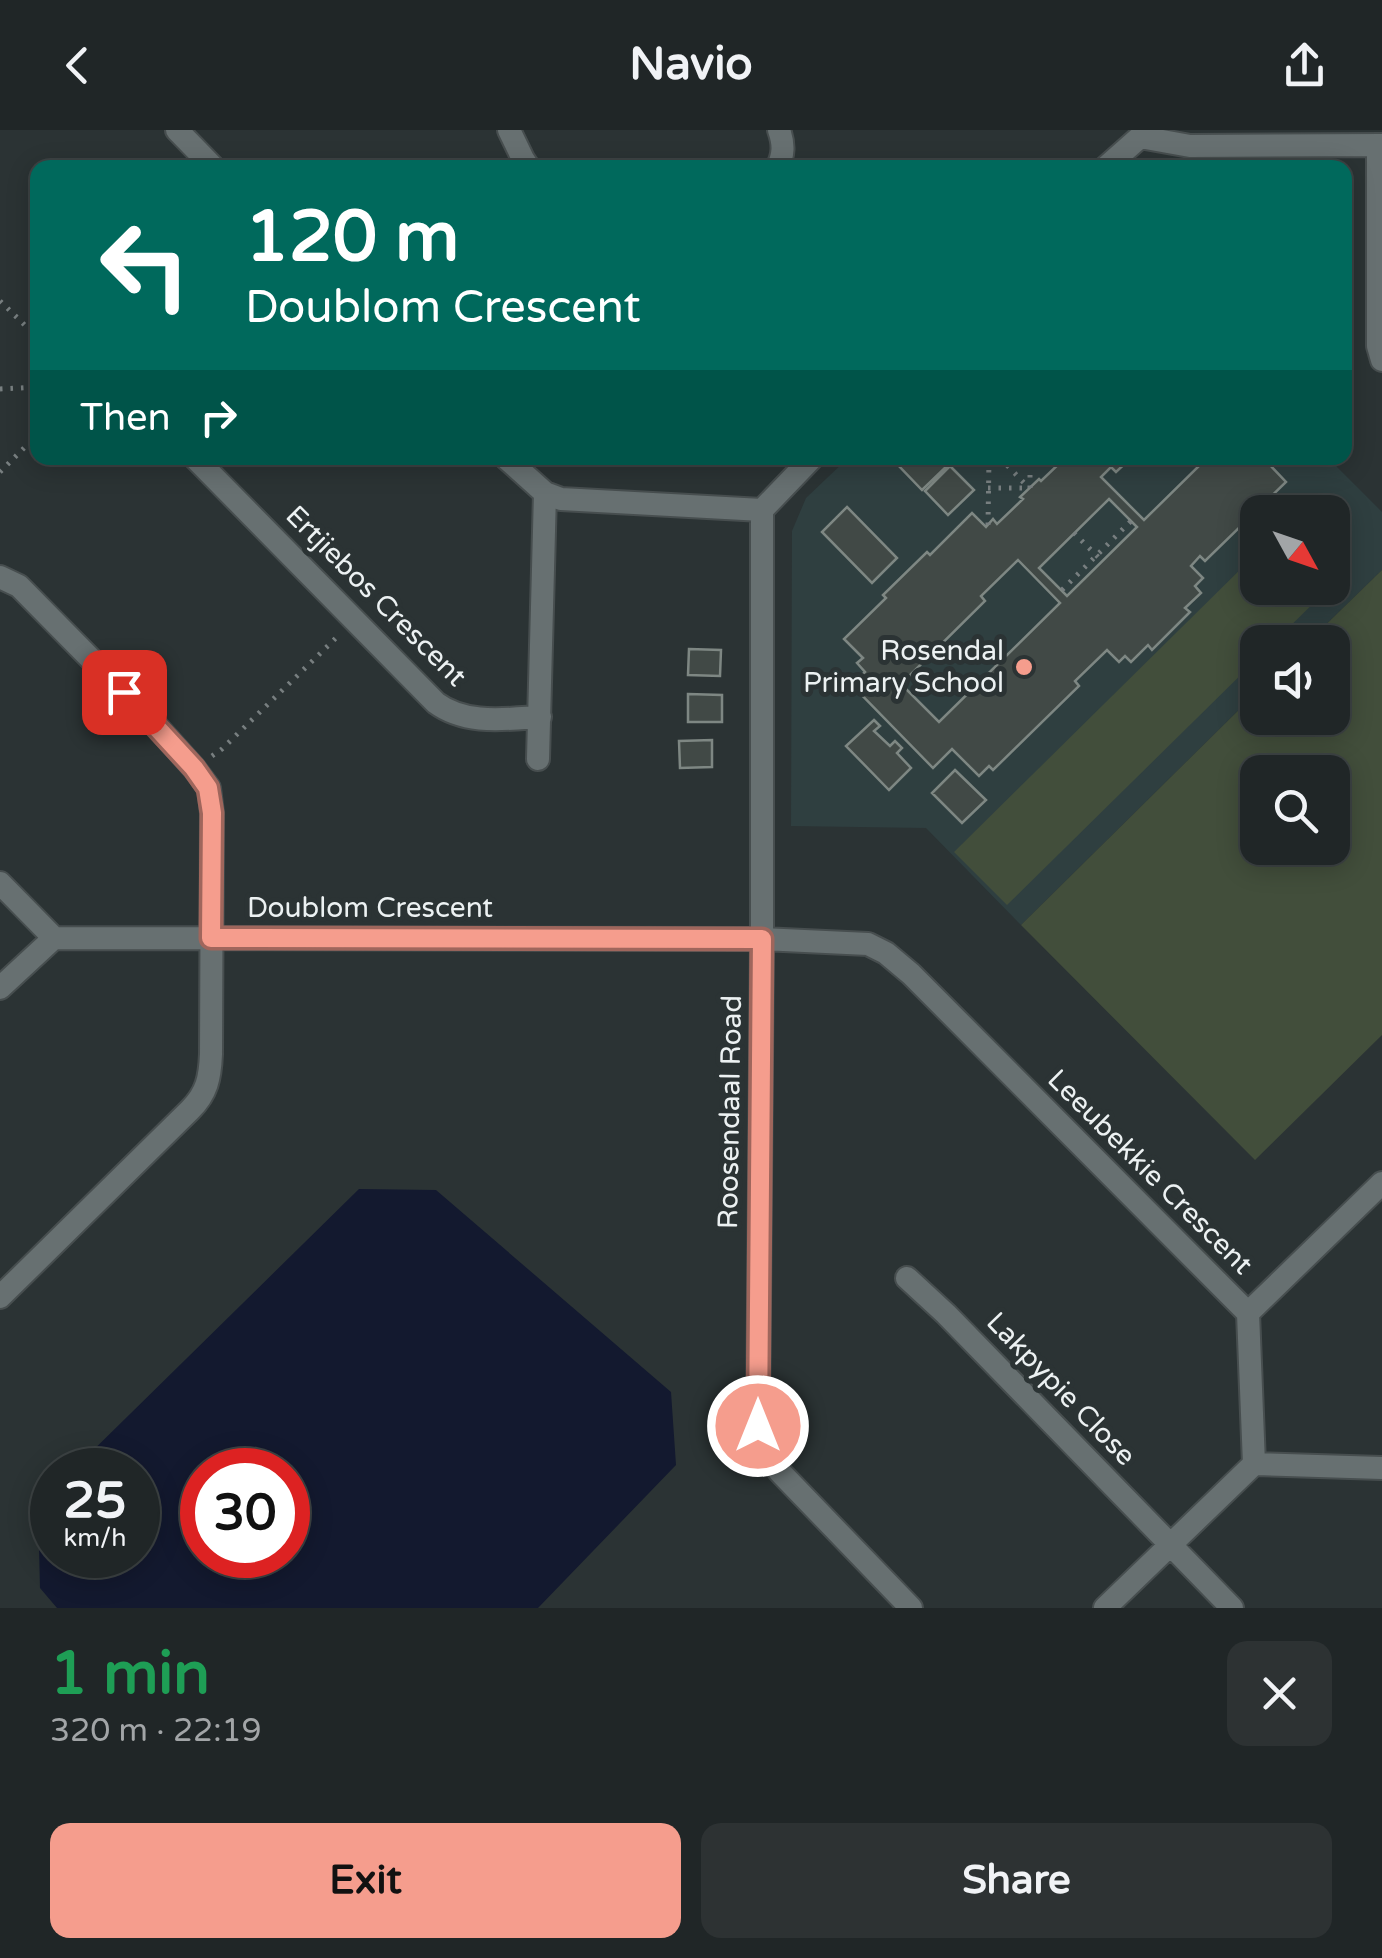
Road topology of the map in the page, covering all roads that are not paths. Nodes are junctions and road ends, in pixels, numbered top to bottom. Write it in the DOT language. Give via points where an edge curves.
graph roads {
  1 [pos="177,130"];
  2 [pos="509,130"];
  3 [pos="779,130"];
  4 [pos="1134,133"];
  5 [pos="1380,146"];
  6 [pos="206,160"];
  7 [pos="526,160"];
  8 [pos="782,160"];
  9 [pos="1111,160"];
  10 [pos="1382,360"];
  11 [pos="202,465"];
  12 [pos="514,465"];
  13 [pos="805,465"];
  14 [pos="545,493"];
  15 [pos="762,510"];
  16 [pos="0,577"];
  17 [pos="540,717"];
  18 [pos="538,758"];
  19 [pos="0,883"];
  20 [pos="54,938"];
  21 [pos="211,938"];
  22 [pos="762,939"];
  23 [pos="0,988"];
  24 [pos="1382,1184"];
  25 [pos="908,1278"];
  26 [pos="0,1297"];
  27 [pos="1248,1314"];
  28 [pos="1254,1464"];
  29 [pos="1382,1468"];
  30 [pos="1169,1544"];
  31 [pos="911,1608"];
  32 [pos="1105,1608"];
  33 [pos="1232,1608"];
  1 -- 6 [label="street"];
  2 -- 7 [label="street"];
  3 -- 8 [label="street"];
  4 -- 5 [label="street" via="1190,146"];
  4 -- 9 [label="street"];
  5 -- 10 [label="street"];
  11 -- 17 [label="street, Ertjiebos Crescent" via="446,711 472,718"];
  12 -- 14 [label="street"];
  13 -- 15 [label="street"];
  14 -- 15 [label="street" via="580,502"];
  14 -- 17 [label="street"];
  15 -- 22 [label="street, Roosendaal Road"];
  16 -- 21 [label="street" via="19,586 150,718 208,788"];
  17 -- 18 [label="street"];
  19 -- 20 [label="street"];
  20 -- 21 [label="street, Doublom Crescent"];
  20 -- 23 [label="street"];
  21 -- 22 [label="street, Doublom Crescent"];
  21 -- 26 [label="street" via="211,1054 200,1100"];
  22 -- 27 [label="street, Leeubekkie Crescent" via="868,944 899,963"];
  22 -- 31 [label="street, Roosendaal Road" via="758,1426 779,1471"];
  24 -- 27 [label="street"];
  25 -- 30 [label="street, Lakpypie Close"];
  27 -- 28 [label="street, Leeubekkie Crescent"];
  28 -- 29 [label="street"];
  28 -- 30 [label="street"];
  30 -- 32 [label="street"];
  30 -- 33 [label="street, Lakpypie Close"];
}
